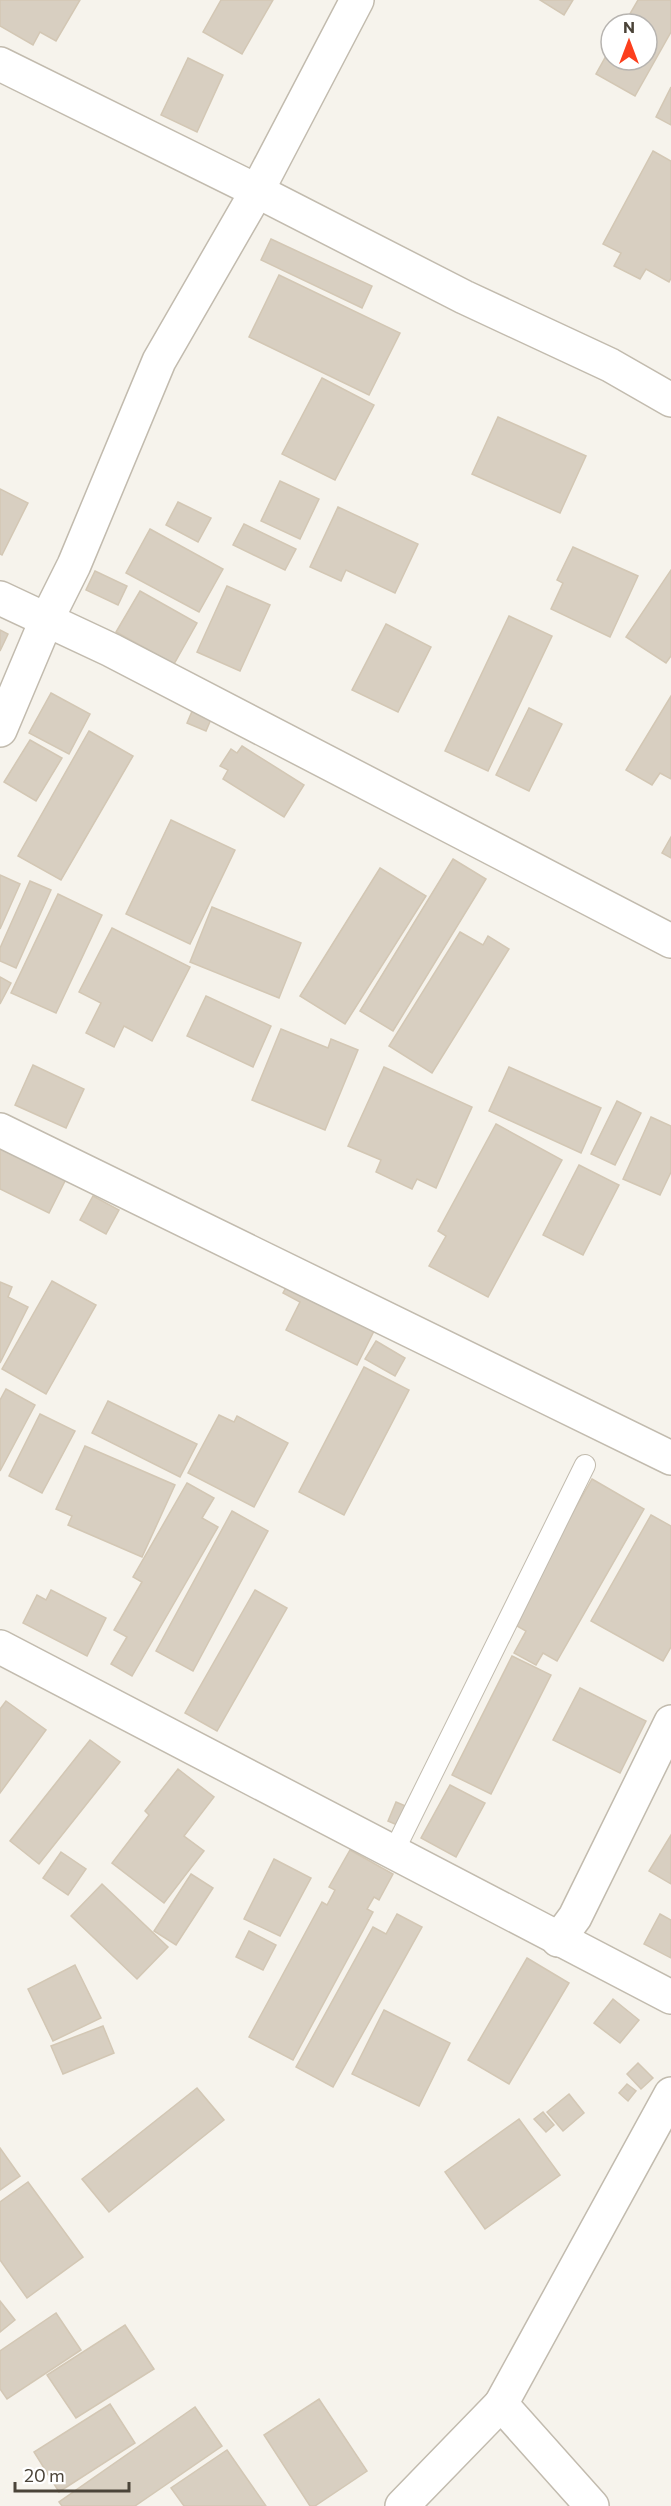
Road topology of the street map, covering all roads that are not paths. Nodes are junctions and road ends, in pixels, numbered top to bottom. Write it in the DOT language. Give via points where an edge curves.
graph roads {
  1 [pos="357,0"];
  2 [pos="0,64"];
  3 [pos="257,191"];
  4 [pos="671,400"];
  5 [pos="0,598"];
  6 [pos="46,621"];
  7 [pos="0,730"];
  8 [pos="671,941"];
  9 [pos="0,1130"];
  10 [pos="671,1458"];
  11 [pos="585,1465"];
  12 [pos="0,1647"];
  13 [pos="671,1722"];
  14 [pos="393,1854"];
  15 [pos="558,1940"];
  16 [pos="671,1997"];
  17 [pos="671,2094"];
  18 [pos="501,2404"];
  19 [pos="402,2506"];
  20 [pos="592,2506"];
  1 -- 3 [label="street"];
  2 -- 3 [label="street"];
  3 -- 4 [label="street" via="464,297 610,365"];
  3 -- 6 [label="street" via="159,361 74,565"];
  5 -- 6 [label="street"];
  6 -- 7 [label="street"];
  6 -- 8 [label="street" via="111,650"];
  9 -- 10 [label="street"];
  11 -- 14 [label="lane"];
  12 -- 14 [label="street"];
  13 -- 15 [label="street" via="575,1917"];
  14 -- 15 [label="street"];
  15 -- 16 [label="street"];
  17 -- 18 [label="street"];
  18 -- 19 [label="street"];
  18 -- 20 [label="street"];
}
